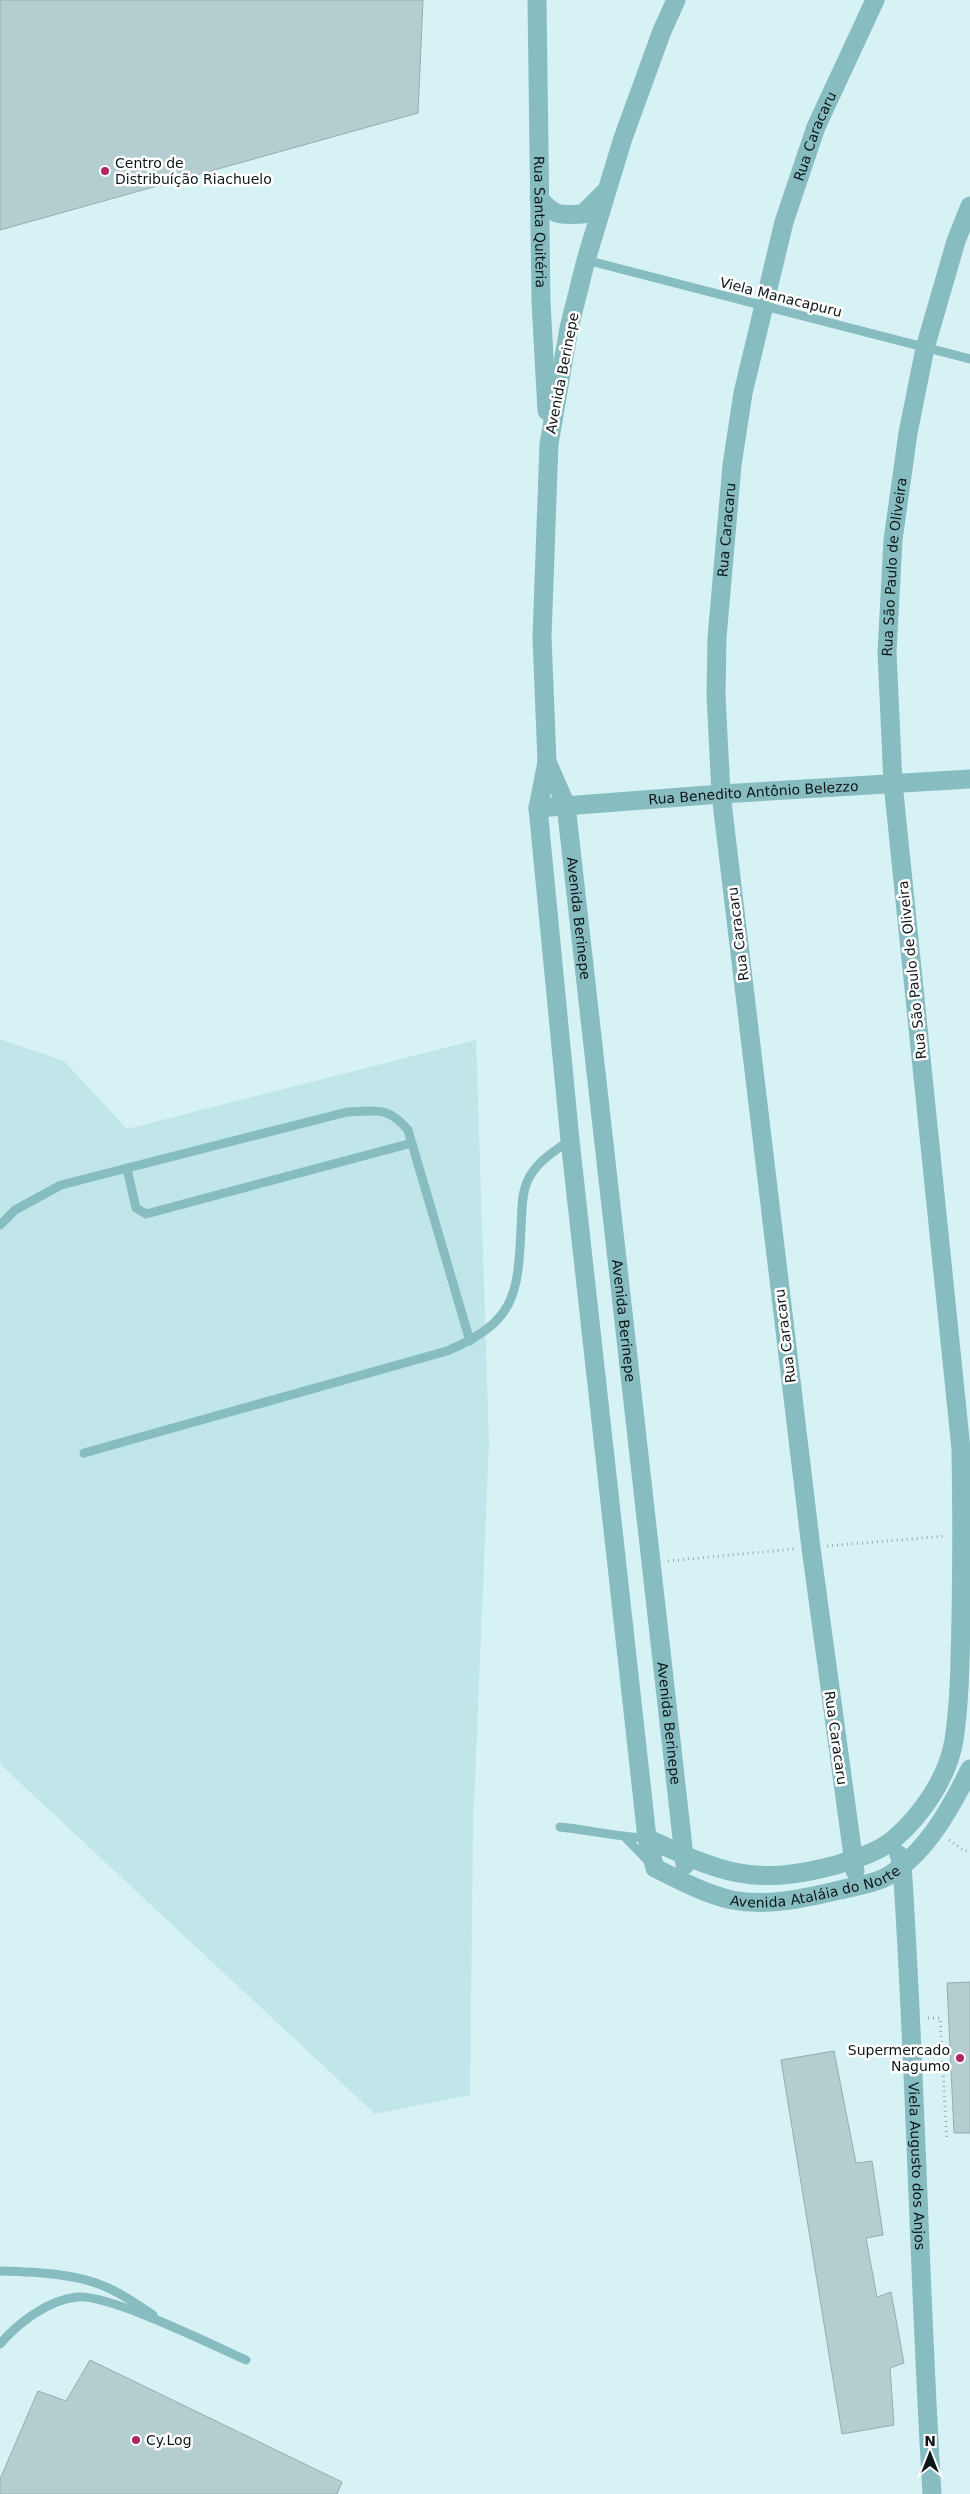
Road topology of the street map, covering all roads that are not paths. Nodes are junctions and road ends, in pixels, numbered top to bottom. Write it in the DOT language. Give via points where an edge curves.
graph roads {
  1 [pos="537,0"];
  2 [pos="676,0"];
  3 [pos="875,0"];
  4 [pos="607,190"];
  5 [pos="539,198"];
  6 [pos="970,206"];
  7 [pos="586,260"];
  8 [pos="763,307"];
  9 [pos="925,348"];
  10 [pos="970,360"];
  11 [pos="548,444"];
  12 [pos="547,762"];
  13 [pos="970,779"];
  14 [pos="893,783"];
  15 [pos="721,794"];
  16 [pos="566,805"];
  17 [pos="538,808"];
  18 [pos="570,1140"];
  19 [pos="412,1143"];
  20 [pos="127,1169"];
  21 [pos="0,1225"];
  22 [pos="470,1341"];
  23 [pos="964,1426"];
  24 [pos="84,1454"];
  25 [pos="954,1742"];
  26 [pos="970,1769"];
  27 [pos="560,1827"];
  28 [pos="625,1837"];
  29 [pos="647,1838"];
  30 [pos="893,1840"];
  31 [pos="686,1856"];
  32 [pos="852,1860"];
  33 [pos="902,1864"];
  34 [pos="655,1868"];
  35 [pos="685,1884"];
  36 [pos="859,1885"];
  37 [pos="0,2271"];
  38 [pos="168,2325"];
  39 [pos="0,2344"];
  40 [pos="246,2360"];
  41 [pos="932,2494"];
  1 -- 5 [label="street, Rua Santa Quitéria"];
  2 -- 4 [label="street, Avenida Berinepe" via="623,138"];
  3 -- 8 [label="street, Rua Caracaru" via="816,127 784,222"];
  4 -- 5 [label="street" via="583,214 550,211"];
  4 -- 7 [label="street, Avenida Berinepe"];
  5 -- 11 [label="street, Rua Santa Quitéria"];
  6 -- 9 [label="street, Rua São Paulo de Oliveira" via="956,241"];
  7 -- 8 [label="lane, Viela Manacapuru"];
  7 -- 11 [label="street, Avenida Berinepe" via="569,328"];
  8 -- 9 [label="lane, Viela Manacapuru"];
  8 -- 15 [label="street, Rua Caracaru" via="738,420 721,577 716,695"];
  9 -- 10 [label="lane, Viela Manacapuru"];
  9 -- 14 [label="street, Rua São Paulo de Oliveira" via="908,433 893,540 887,652"];
  11 -- 12 [label="street, Avenida Berinepe" via="542,637"];
  12 -- 16 [label="street, Avenida Berinepe"];
  12 -- 17 [label="street, Avenida Berinepe"];
  13 -- 14 [label="street, Rua Benedito Antônio Belezzo"];
  14 -- 15 [label="street, Rua Benedito Antônio Belezzo"];
  14 -- 23 [label="street, Rua São Paulo de Oliveira"];
  15 -- 16 [label="street, Rua Benedito Antônio Belezzo"];
  15 -- 32 [label="street, Rua Caracaru" via="810,1548"];
  16 -- 17 [label="street, Rua Benedito Antônio Belezzo"];
  16 -- 31 [label="street, Avenida Berinepe"];
  17 -- 18 [label="street, Avenida Berinepe"];
  18 -- 22 [label="lane" via="545,1158 526,1184 516,1288 509,1306 492,1326"];
  18 -- 29 [label="street, Avenida Berinepe"];
  19 -- 20 [label="lane" via="408,1130 397,1117 382,1110 347,1112"];
  19 -- 20 [label="lane" via="146,1214 136,1208"];
  19 -- 22 [label="lane"];
  20 -- 21 [label="lane" via="61,1185 15,1210"];
  22 -- 24 [label="lane" via="447,1351"];
  23 -- 25 [label="street, Rua São Paulo de Oliveira" via="959,1691"];
  25 -- 30 [label="street, Avenida Ataláia do Norte" via="940,1782 918,1815"];
  26 -- 33 [label="street, Avenida Ataláia do Norte" via="936,1828"];
  27 -- 28 [label="lane, Avenida Ataláia do Norte"];
  28 -- 29 [label="lane, Avenida Ataláia do Norte"];
  28 -- 34 [label="lane, Avenida Ataláia do Norte"];
  29 -- 31 [label="street, Avenida Ataláia do Norte"];
  29 -- 34 [label="street, Avenida Berinepe"];
  30 -- 32 [label="street, Avenida Ataláia do Norte"];
  30 -- 33 [label="street, Viela Augusto dos Anjos"];
  31 -- 32 [label="street, Avenida Ataláia do Norte" via="750,1876 790,1876"];
  31 -- 35 [label="street, Avenida Berinepe"];
  32 -- 36 [label="street, Rua Caracaru"];
  33 -- 36 [label="street, Avenida Ataláia do Norte" via="887,1876"];
  33 -- 41 [label="street, Viela Augusto dos Anjos" via="912,2018"];
  34 -- 35 [label="street, Avenida Ataláia do Norte"];
  35 -- 36 [label="street, Avenida Ataláia do Norte" via="732,1900 775,1902"];
  37 -- 38 [label="lane" via="90,2281 123,2296"];
  38 -- 39 [label="lane" via="110,2303 79,2297 57,2302 34,2315 12,2330"];
  38 -- 40 [label="lane"];
}
